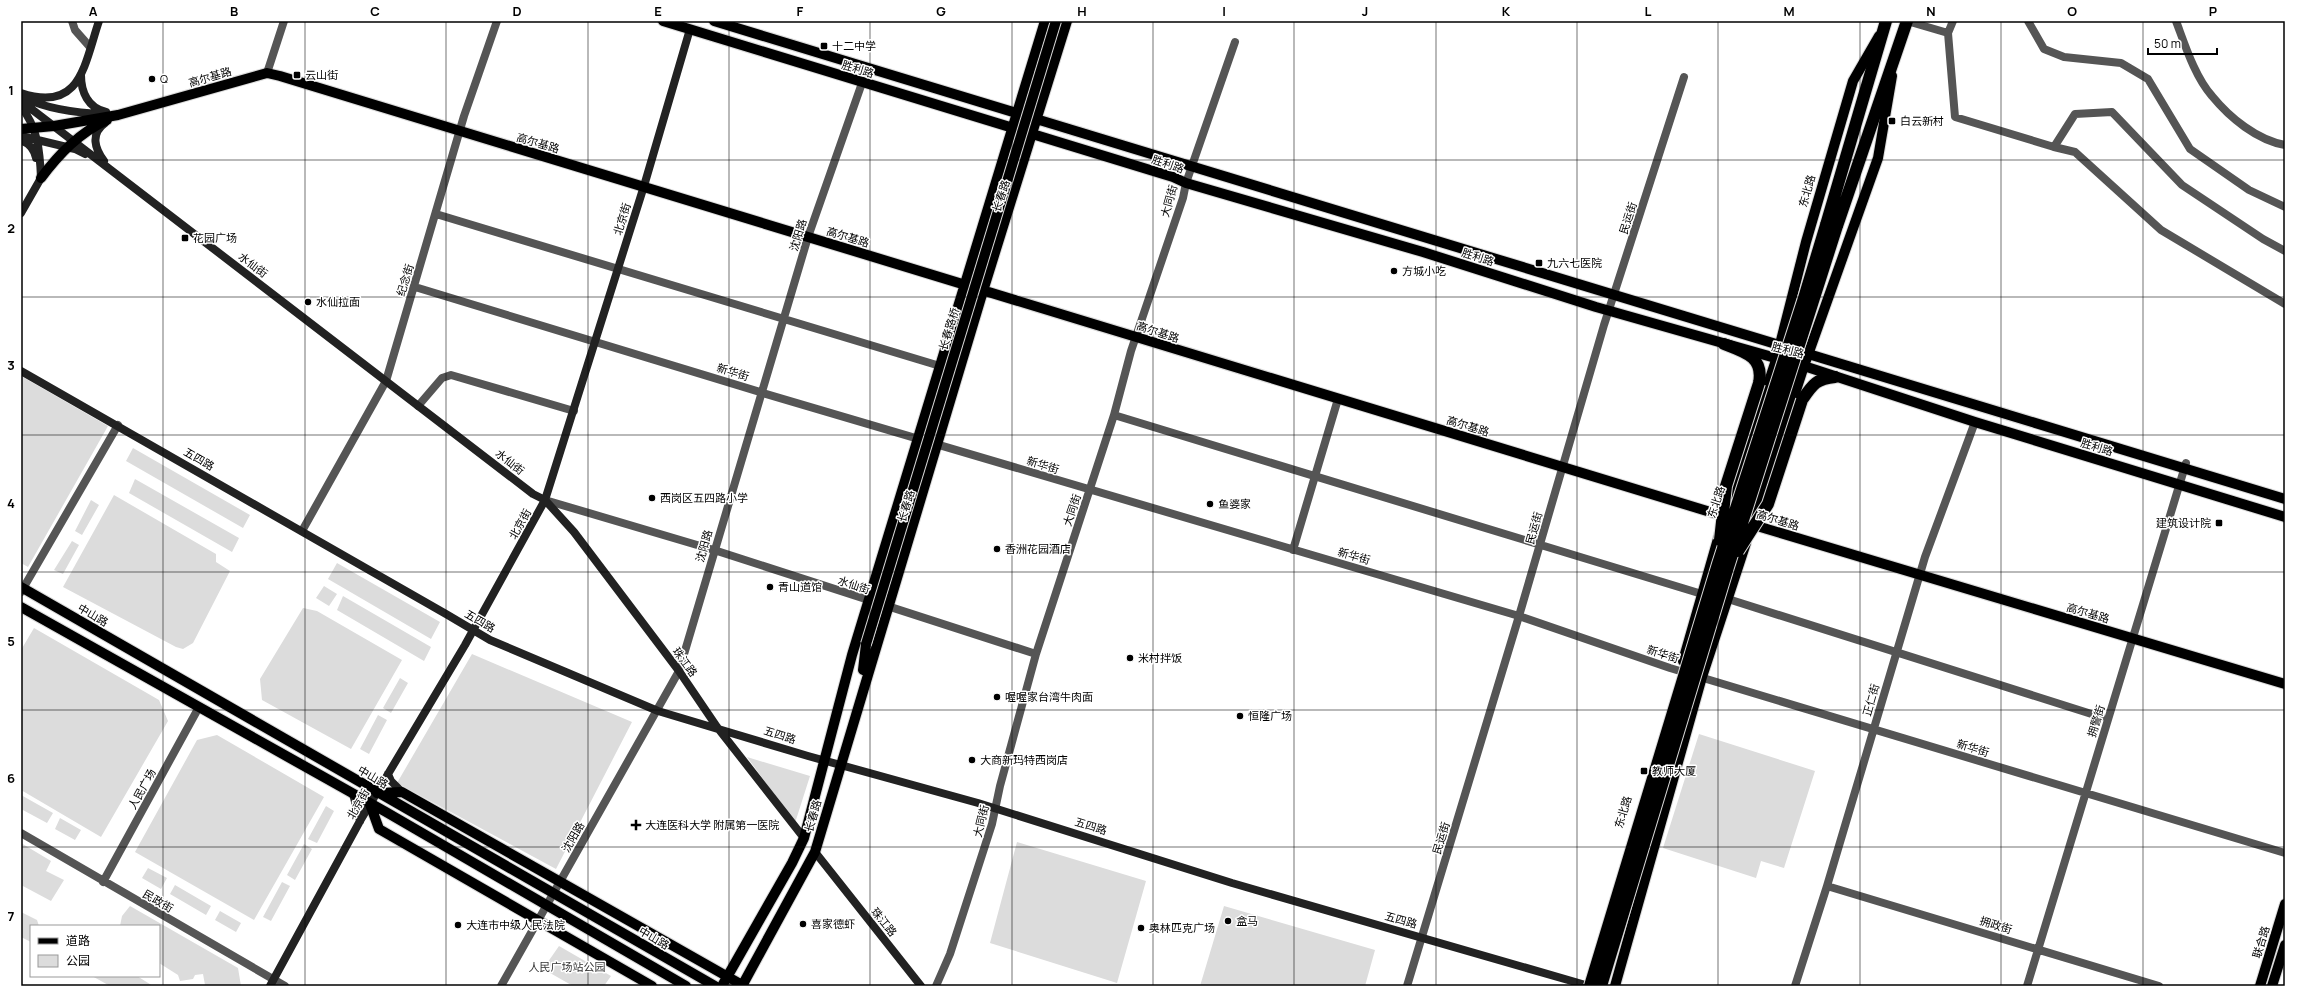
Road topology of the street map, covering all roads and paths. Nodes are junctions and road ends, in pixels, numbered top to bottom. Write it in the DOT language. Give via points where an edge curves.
graph roads {
  1 [pos="72,21"];
  2 [pos="99,21"];
  3 [pos="284,21"];
  4 [pos="497,21"];
  5 [pos="663,21"];
  6 [pos="714,21"];
  7 [pos="1045,21"];
  8 [pos="1056,21"];
  9 [pos="1067,21"];
  10 [pos="1907,21"];
  11 [pos="1953,21"];
  12 [pos="2028,21"];
  13 [pos="2176,21"];
  14 [pos="1884,26"];
  15 [pos="690,29"];
  16 [pos="1948,33"];
  17 [pos="1235,42"];
  18 [pos="90,47"];
  19 [pos="1895,62"];
  20 [pos="267,73"];
  21 [pos="81,75"];
  22 [pos="1684,77"];
  23 [pos="862,82"];
  24 [pos="21,93"];
  25 [pos="21,96"];
  26 [pos="21,101"];
  27 [pos="21,107"];
  28 [pos="1017,114"];
  29 [pos="118,115"];
  30 [pos="1037,120"];
  31 [pos="54,126"];
  32 [pos="34,127"];
  33 [pos="1013,128"];
  34 [pos="21,129"];
  35 [pos="460,132"];
  36 [pos="1033,135"];
  37 [pos="21,136"];
  38 [pos="36,139"];
  39 [pos="21,140"];
  40 [pos="70,144"];
  41 [pos="2285,145"];
  42 [pos="2054,147"];
  43 [pos="1192,167"];
  44 [pos="114,172"];
  45 [pos="41,178"];
  46 [pos="1186,182"];
  47 [pos="644,186"];
  48 [pos="2285,207"];
  49 [pos="21,213"];
  50 [pos="436,214"];
  51 [pos="1832,225"];
  52 [pos="808,237"];
  53 [pos="2285,251"];
  54 [pos="618,270"];
  55 [pos="966,286"];
  56 [pos="415,287"];
  57 [pos="983,291"];
  58 [pos="1615,296"];
  59 [pos="2285,304"];
  60 [pos="1610,310"];
  61 [pos="784,320"];
  62 [pos="1136,337"];
  63 [pos="596,342"];
  64 [pos="1724,344"];
  65 [pos="1779,346"];
  66 [pos="1808,354"];
  67 [pos="1776,360"];
  68 [pos="940,366"];
  69 [pos="1804,366"];
  70 [pos="21,371"];
  71 [pos="1835,377"];
  72 [pos="386,381"];
  73 [pos="763,393"];
  74 [pos="1338,399"];
  75 [pos="418,406"];
  76 [pos="574,411"];
  77 [pos="1114,415"];
  78 [pos="1974,422"];
  79 [pos="118,425"];
  80 [pos="917,438"];
  81 [pos="937,444"];
  82 [pos="2185,466"];
  83 [pos="1563,468"];
  84 [pos="1315,477"];
  85 [pos="2180,485"];
  86 [pos="1090,490"];
  87 [pos="2285,499"];
  88 [pos="545,500"];
  89 [pos="1724,517"];
  90 [pos="2285,517"];
  91 [pos="1752,525"];
  92 [pos="302,531"];
  93 [pos="1540,545"];
  94 [pos="714,550"];
  95 [pos="1293,550"];
  96 [pos="1723,565"];
  97 [pos="1919,576"];
  98 [pos="22,588"];
  99 [pos="1702,594"];
  100 [pos="1728,599"];
  101 [pos="868,601"];
  102 [pos="21,607"];
  103 [pos="888,608"];
  104 [pos="1519,616"];
  105 [pos="472,631"];
  106 [pos="2133,637"];
  107 [pos="866,644"];
  108 [pos="1897,652"];
  109 [pos="1036,654"];
  110 [pos="1680,670"];
  111 [pos="679,672"];
  112 [pos="1702,677"];
  113 [pos="2285,684"];
  114 [pos="844,689"];
  115 [pos="861,694"];
  116 [pos="199,707"];
  117 [pos="658,710"];
  118 [pos="2102,717"];
  119 [pos="717,727"];
  120 [pos="1874,729"];
  121 [pos="825,760"];
  122 [pos="840,764"];
  123 [pos="388,774"];
  124 [pos="402,792"];
  125 [pos="377,793"];
  126 [pos="2086,793"];
  127 [pos="353,794"];
  128 [pos="370,804"];
  129 [pos="996,808"];
  130 [pos="360,821"];
  131 [pos="21,833"];
  132 [pos="804,838"];
  133 [pos="815,852"];
  134 [pos="2285,853"];
  135 [pos="103,882"];
  136 [pos="560,882"];
  137 [pos="1827,886"];
  138 [pos="553,893"];
  139 [pos="2285,904"];
  140 [pos="547,906"];
  141 [pos="538,921"];
  142 [pos="1422,937"];
  143 [pos="2285,945"];
  144 [pos="2038,950"];
  145 [pos="725,981"];
  146 [pos="273,984"];
  147 [pos="285,986"];
  148 [pos="501,986"];
  149 [pos="652,986"];
  150 [pos="686,986"];
  151 [pos="714,986"];
  152 [pos="743,986"];
  153 [pos="921,986"];
  154 [pos="936,986"];
  155 [pos="1407,986"];
  156 [pos="1587,986"];
  157 [pos="1601,986"];
  158 [pos="1614,986"];
  159 [pos="1795,986"];
  160 [pos="2026,986"];
  161 [pos="2159,986"];
  162 [pos="2260,986"];
  163 [pos="2272,986"];
  1 -- 18 [label="street" via="75,30"];
  2 -- 18 [label="main road"];
  3 -- 20 [label="street"];
  4 -- 35 [label="street, 纪念街"];
  5 -- 15 [label="main road, 胜利路"];
  6 -- 28 [label="main road, 胜利路"];
  7 -- 28 [label="main road, 长春路"];
  8 -- 107 [label="main road, 长春路桥, bridge"];
  9 -- 30 [label="main road, 长春路"];
  10 -- 16 [label="street"];
  10 -- 19 [label="highway, 东北路"];
  11 -- 16 [label="street"];
  12 -- 48 [label="street" via="2044,49 2064,57 2121,64 2148,79 2190,149 2249,190"];
  13 -- 41 [label="street" via="2188,55 2211,96 2246,129 2271,142"];
  14 -- 51 [label="highway, 东北路"];
  14 -- 65 [label="main road, 东北路" via="1853,81"];
  15 -- 23 [label="main road, 胜利路"];
  15 -- 47 [label="main road, 北京街"];
  16 -- 42 [label="street" via="1955,117"];
  17 -- 43 [label="street, 大同街"];
  18 -- 21 [label="main road"];
  19 -- 51 [label="highway, 东北路"];
  19 -- 66 [label="main road, 东北路" via="1878,158"];
  20 -- 29 [label="main road, 高尔基路"];
  20 -- 35 [label="main road, 高尔基路"];
  21 -- 24 [label="main road" via="70,91 55,98"];
  21 -- 29 [label="main road" via="81,89 88,101 101,111"];
  22 -- 58 [label="street, 民运街"];
  23 -- 33 [label="main road, 胜利路"];
  23 -- 52 [label="street, 沈阳路"];
  25 -- 29 [label="main road" via="33,102 81,113"];
  26 -- 31 [label="main road, 水仙街"];
  27 -- 32 [label="main road"];
  28 -- 30 [label="main road, 胜利路"];
  28 -- 33 [label="main road, 长春路"];
  29 -- 31 [label="main road, 高尔基路"];
  29 -- 40 [label="main road" via="90,129"];
  29 -- 44 [label="main road" via="101,127 94,141 98,152"];
  30 -- 36 [label="main road, 长春路"];
  30 -- 43 [label="main road, 胜利路"];
  31 -- 32 [label="main road, 高尔基路"];
  31 -- 40 [label="main road, 水仙街"];
  32 -- 34 [label="main road, 高尔基路"];
  32 -- 38 [label="main road"];
  33 -- 36 [label="main road, 胜利路"];
  33 -- 55 [label="main road, 长春路"];
  35 -- 47 [label="main road, 高尔基路"];
  35 -- 50 [label="street, 纪念街"];
  36 -- 46 [label="main road, 胜利路"];
  36 -- 57 [label="main road, 长春路"];
  37 -- 38 [label="main road"];
  38 -- 40 [label="main road"];
  38 -- 45 [label="main road"];
  39 -- 45 [label="main road" via="27,142 34,150"];
  40 -- 44 [label="main road, 水仙街"];
  40 -- 45 [label="main road"];
  42 -- 53 [label="street" via="2075,114 2112,112 2182,185"];
  42 -- 59 [label="street" via="2075,152 2161,230"];
  43 -- 46 [label="street, 大同街"];
  43 -- 58 [label="main road, 胜利路"];
  44 -- 72 [label="main road, 水仙街"];
  45 -- 49 [label="main road"];
  46 -- 60 [label="main road, 胜利路"];
  46 -- 62 [label="street, 大同街"];
  47 -- 52 [label="main road, 高尔基路"];
  47 -- 54 [label="main road, 北京街"];
  50 -- 54 [label="street"];
  50 -- 56 [label="street, 纪念街"];
  51 -- 96 [label="highway, 东北路, bridge"];
  52 -- 55 [label="main road, 高尔基路"];
  52 -- 61 [label="street, 沈阳路"];
  54 -- 61 [label="street"];
  54 -- 63 [label="main road, 北京街"];
  55 -- 57 [label="main road, 高尔基路"];
  55 -- 68 [label="main road, 长春路"];
  56 -- 63 [label="street, 新华街"];
  56 -- 72 [label="street, 纪念街"];
  57 -- 62 [label="main road, 高尔基路"];
  57 -- 81 [label="main road, 长春路"];
  58 -- 60 [label="street, 民运街"];
  58 -- 65 [label="main road, 胜利路"];
  60 -- 64 [label="main road, 胜利路"];
  60 -- 83 [label="street, 民运街"];
  61 -- 68 [label="street"];
  61 -- 73 [label="street, 沈阳路"];
  62 -- 74 [label="main road, 高尔基路"];
  62 -- 77 [label="street, 大同街"];
  63 -- 73 [label="street, 新华街"];
  63 -- 76 [label="main road, 北京街"];
  64 -- 67 [label="main road, 胜利路"];
  64 -- 96 [label="highway, bridge" via="1743,351 1755,360 1761,372 1726,486"];
  65 -- 66 [label="main road, 胜利路"];
  65 -- 67 [label="main road, 东北路"];
  66 -- 69 [label="main road, 东北路"];
  66 -- 82 [label="main road, 胜利路"];
  67 -- 69 [label="main road, 胜利路"];
  67 -- 89 [label="main road, 东北路"];
  68 -- 80 [label="main road, 长春路"];
  69 -- 71 [label="main road, 胜利路"];
  69 -- 91 [label="main road, 东北路"];
  70 -- 79 [label="main road, 五四路"];
  71 -- 78 [label="main road, 胜利路"];
  71 -- 96 [label="highway, bridge" via="1824,378 1813,384 1802,400 1768,504"];
  72 -- 75 [label="main road, 水仙街"];
  72 -- 92 [label="street, 纪念街"];
  73 -- 80 [label="street, 新华街"];
  73 -- 94 [label="street, 沈阳路"];
  74 -- 83 [label="main road, 高尔基路"];
  74 -- 84 [label="street"];
  75 -- 76 [label="street" via="442,378 451,375"];
  75 -- 88 [label="main road, 水仙街" via="533,494"];
  76 -- 88 [label="main road, 北京街"];
  77 -- 84 [label="street"];
  77 -- 86 [label="street, 大同街"];
  78 -- 85 [label="main road, 胜利路"];
  78 -- 97 [label="street, 正仁街"];
  79 -- 92 [label="main road, 五四路"];
  79 -- 98 [label="street"];
  80 -- 81 [label="street, 新华街"];
  80 -- 101 [label="main road, 长春路"];
  81 -- 86 [label="street, 新华街"];
  81 -- 103 [label="main road, 长春路"];
  82 -- 85 [label="street, 拥警街"];
  82 -- 87 [label="main road, 胜利路"];
  83 -- 89 [label="main road, 高尔基路"];
  83 -- 93 [label="street, 民运街"];
  84 -- 93 [label="street"];
  84 -- 95 [label="street"];
  85 -- 90 [label="main road, 胜利路"];
  85 -- 106 [label="street, 拥警街"];
  86 -- 95 [label="street, 新华街"];
  86 -- 109 [label="street, 大同街"];
  88 -- 94 [label="street, 水仙街"];
  88 -- 105 [label="main road, 北京街"];
  88 -- 111 [label="main road, 珠江路" via="597,561"];
  89 -- 91 [label="main road, 高尔基路"];
  89 -- 99 [label="main road, 东北路"];
  91 -- 97 [label="main road, 高尔基路"];
  91 -- 100 [label="main road, 东北路"];
  92 -- 105 [label="main road, 五四路"];
  93 -- 99 [label="street"];
  93 -- 104 [label="street, 民运街"];
  94 -- 101 [label="street, 水仙街"];
  94 -- 111 [label="street, 沈阳路"];
  95 -- 104 [label="street, 新华街"];
  96 -- 156 [label="highway, 东北路, bridge"];
  96 -- 157 [label="highway, 东北路, bridge"];
  97 -- 106 [label="main road, 高尔基路"];
  97 -- 108 [label="street, 正仁街"];
  98 -- 125 [label="main road, 中山路"];
  99 -- 110 [label="main road, 东北路"];
  100 -- 108 [label="street"];
  100 -- 112 [label="main road, 东北路"];
  101 -- 103 [label="street, 水仙街"];
  101 -- 114 [label="main road, 长春路" via="846,673"];
  102 -- 116 [label="main road"];
  103 -- 109 [label="street, 水仙街"];
  103 -- 115 [label="main road, 长春路"];
  104 -- 110 [label="street, 新华街"];
  104 -- 142 [label="street, 民运街"];
  105 -- 117 [label="main road, 五四路"];
  105 -- 123 [label="main road, 北京街"];
  106 -- 113 [label="main road, 高尔基路"];
  106 -- 126 [label="street, 拥警街"];
  107 -- 114 [label="main road"];
  107 -- 115 [label="main road"];
  108 -- 118 [label="street"];
  108 -- 120 [label="street, 正仁街"];
  109 -- 129 [label="street, 大同街"];
  110 -- 112 [label="street, 新华街"];
  110 -- 156 [label="main road, 东北路"];
  111 -- 117 [label="street, 沈阳路"];
  111 -- 119 [label="main road, 珠江路"];
  112 -- 120 [label="street, 新华街"];
  112 -- 158 [label="main road, 东北路"];
  114 -- 121 [label="main road, 长春路"];
  115 -- 122 [label="main road, 长春路"];
  116 -- 127 [label="main road"];
  116 -- 135 [label="street, 人民广场"];
  117 -- 119 [label="main road, 五四路"];
  117 -- 136 [label="street, 沈阳路"];
  119 -- 121 [label="main road, 五四路"];
  119 -- 132 [label="main road, 珠江路"];
  120 -- 126 [label="street, 新华街"];
  120 -- 137 [label="street, 正仁街"];
  121 -- 122 [label="main road, 五四路"];
  121 -- 132 [label="main road, 长春路"];
  122 -- 129 [label="main road, 五四路"];
  122 -- 133 [label="main road, 长春路"];
  123 -- 124 [label="main road"];
  123 -- 125 [label="main road, 北京街"];
  124 -- 125 [label="main road"];
  124 -- 136 [label="main road"];
  125 -- 128 [label="main road, 北京街"];
  125 -- 138 [label="main road, 中山路"];
  126 -- 134 [label="street, 新华街"];
  126 -- 144 [label="street, 拥警街"];
  127 -- 128 [label="main road"];
  127 -- 130 [label="main road"];
  128 -- 130 [label="main road, 北京街"];
  128 -- 140 [label="main road"];
  128 -- 141 [label="main road" via="379,830"];
  129 -- 142 [label="main road, 五四路" via="1232,883"];
  129 -- 154 [label="street, 大同街" via="950,954"];
  130 -- 146 [label="main road, 北京街"];
  131 -- 135 [label="street, 民政街"];
  132 -- 145 [label="main road, 长春路"];
  133 -- 152 [label="main road, 长春路"];
  133 -- 153 [label="main road, 珠江路"];
  135 -- 146 [label="street, 民政街"];
  136 -- 138 [label="street, 沈阳路"];
  136 -- 145 [label="main road"];
  137 -- 144 [label="street, 拥政街"];
  137 -- 159 [label="street, 正仁街"];
  138 -- 140 [label="street, 沈阳路"];
  138 -- 151 [label="main road, 中山路"];
  139 -- 162 [label="main road, 联合路"];
  140 -- 141 [label="street, 沈阳路"];
  140 -- 150 [label="main road"];
  141 -- 148 [label="street, 沈阳路"];
  141 -- 149 [label="main road"];
  142 -- 155 [label="street, 民运街"];
  142 -- 156 [label="main road, 五四路"];
  143 -- 163 [label="main road"];
  144 -- 160 [label="street, 拥警街"];
  144 -- 161 [label="street, 拥政街"];
  145 -- 152 [label="main road"];
  146 -- 147 [label="street, 民政街"];
}
